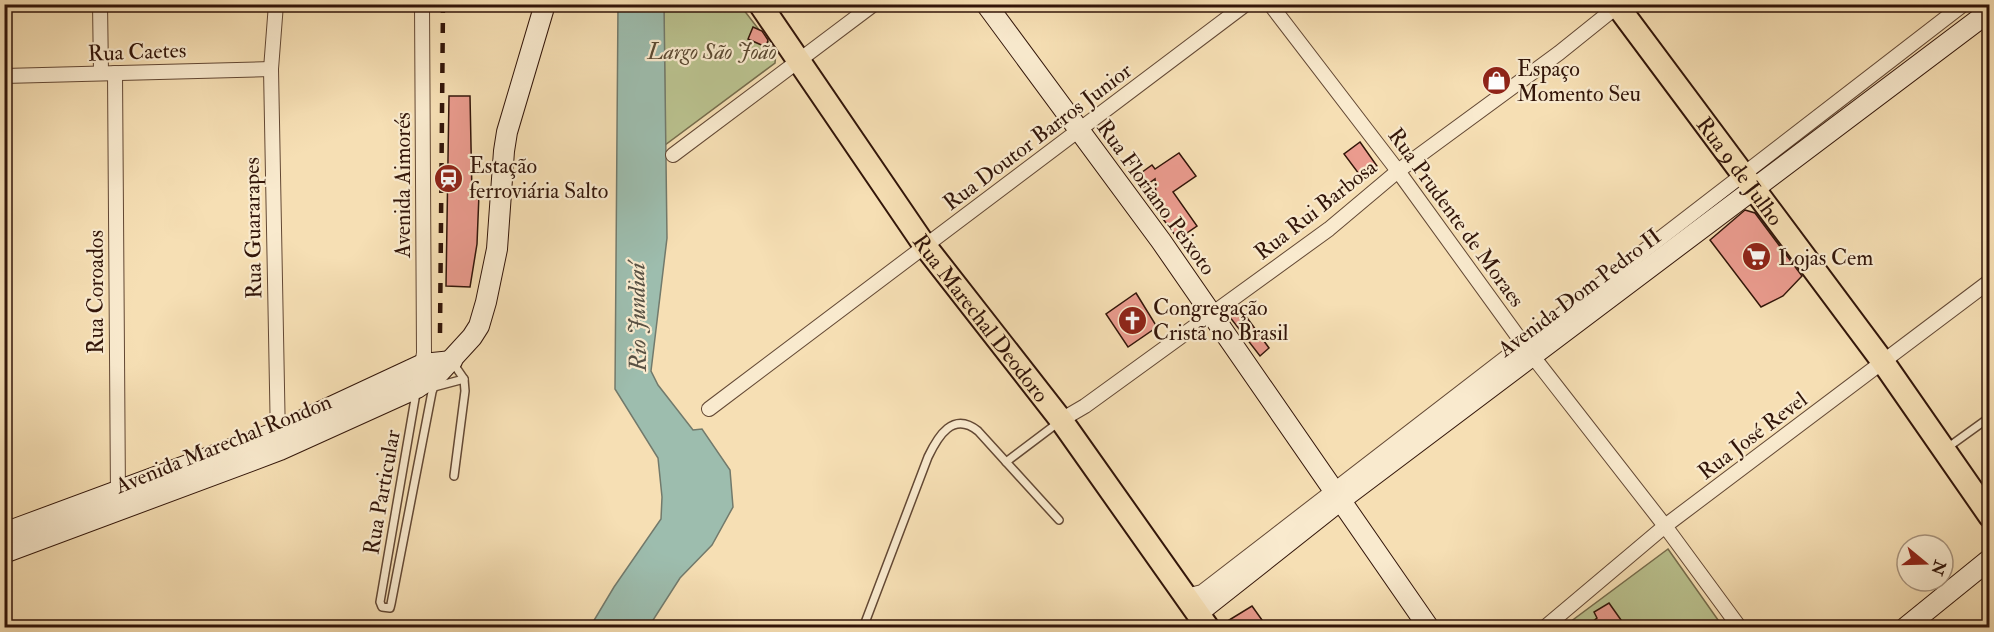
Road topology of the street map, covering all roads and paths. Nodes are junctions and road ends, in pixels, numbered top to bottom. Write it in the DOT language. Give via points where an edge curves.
graph roads {
  1 [pos="100,4"];
  2 [pos="276,4"];
  3 [pos="422,4"];
  4 [pos="545,4"];
  5 [pos="760,4"];
  6 [pos="874,4"];
  7 [pos="986,4"];
  8 [pos="1246,4"];
  9 [pos="1270,4"];
  10 [pos="1964,4"];
  11 [pos="1618,5"];
  12 [pos="1986,12"];
  13 [pos="799,61"];
  14 [pos="271,69"];
  15 [pos="108,73"];
  16 [pos="4,76"];
  17 [pos="1079,131"];
  18 [pos="673,155"];
  19 [pos="1398,171"];
  20 [pos="1749,183"];
  21 [pos="925,246"];
  22 [pos="1989,281"];
  23 [pos="1211,315"];
  24 [pos="1529,351"];
  25 [pos="452,361"];
  26 [pos="1883,362"];
  27 [pos="423,364"];
  28 [pos="464,379"];
  29 [pos="417,388"];
  30 [pos="709,409"];
  31 [pos="1989,417"];
  32 [pos="1061,420"];
  33 [pos="278,441"];
  34 [pos="1945,450"];
  35 [pos="1006,462"];
  36 [pos="454,476"];
  37 [pos="1338,495"];
  38 [pos="118,501"];
  39 [pos="1989,516"];
  40 [pos="1059,520"];
  41 [pos="1665,526"];
  42 [pos="4,533"];
  43 [pos="4,553"];
  44 [pos="1989,559"];
  45 [pos="1197,612"];
  46 [pos="863,627"];
  47 [pos="1429,627"];
  48 [pos="1544,627"];
  49 [pos="1740,627"];
  50 [pos="1905,627"];
  1 -- 15 [label="street, Rua Coroados"];
  2 -- 14 [label="street, Rua Guararapes"];
  3 -- 27 [label="street, Avenida Aimorés"];
  4 -- 25 [label="main road, Avenida Marechal Rondon" via="507,132 496,249 486,302 472,337"];
  5 -- 13 [label="main road, Rua Marechal Deodoro"];
  6 -- 13 [label="street"];
  7 -- 17 [label="main road, Rua Floriano Peixoto"];
  8 -- 17 [label="street, Rua Doutor Barros Junior"];
  9 -- 19 [label="street, Rua Prudente de Moraes"];
  10 -- 20 [label="street"];
  11 -- 19 [label="street, Rua Rui Barbosa"];
  11 -- 20 [label="main road, Rua 9 de Julho"];
  12 -- 20 [label="main road, Avenida Dom Pedro II"];
  13 -- 18 [label="street"];
  13 -- 21 [label="main road, Rua Marechal Deodoro"];
  14 -- 15 [label="street, Rua Caetes"];
  14 -- 33 [label="street, Rua Guararapes"];
  15 -- 16 [label="street, Rua Caetes"];
  15 -- 38 [label="street, Rua Coroados"];
  17 -- 21 [label="street, Rua Doutor Barros Junior"];
  17 -- 23 [label="main road, Rua Floriano Peixoto"];
  19 -- 23 [label="street, Rua Rui Barbosa" via="1329,229"];
  19 -- 24 [label="street, Rua Prudente de Moraes"];
  20 -- 24 [label="main road, Avenida Dom Pedro II"];
  20 -- 26 [label="main road, Rua 9 de Julho"];
  21 -- 30 [label="street, Rua Doutor Barros Junior"];
  21 -- 32 [label="main road, Rua Marechal Deodoro"];
  22 -- 26 [label="street, Rua José Revel"];
  23 -- 32 [label="street, Rua Rui Barbosa"];
  23 -- 37 [label="main road, Rua Floriano Peixoto"];
  24 -- 37 [label="main road, Avenida Dom Pedro II"];
  24 -- 41 [label="street, Rua Prudente de Moraes"];
  25 -- 27 [label="main road, Avenida Marechal Rondon"];
  25 -- 28 [label="lane"];
  25 -- 29 [label="main road, Avenida Marechal Rondon"];
  26 -- 34 [label="main road, Rua 9 de Julho"];
  26 -- 41 [label="street, Rua José Revel"];
  27 -- 29 [label="street, Avenida Aimorés"];
  27 -- 33 [label="main road, Avenida Marechal Rondon"];
  28 -- 29 [label="lane, Rua Particular" via="434,387 392,604 387,609 380,602"];
  28 -- 36 [label="lane" via="465,402"];
  29 -- 33 [label="main road, Avenida Marechal Rondon"];
  31 -- 34 [label="lane"];
  32 -- 35 [label="lane"];
  32 -- 45 [label="main road, Rua Marechal Deodoro"];
  33 -- 38 [label="main road, Avenida Marechal Rondon"];
  34 -- 39 [label="main road, Rua 9 de Julho"];
  35 -- 40 [label="lane"];
  35 -- 46 [label="lane" via="969,424 958,423 939,435"];
  37 -- 45 [label="main road, Avenida Dom Pedro II"];
  37 -- 47 [label="main road, Rua Floriano Peixoto"];
  38 -- 42 [label="main road, Avenida Marechal Rondon"];
  38 -- 43 [label="main road, Avenida Marechal Rondon"];
  41 -- 48 [label="street, Rua José Revel"];
  41 -- 49 [label="street, Rua Prudente de Moraes"];
  44 -- 50 [label="main road"];
}
